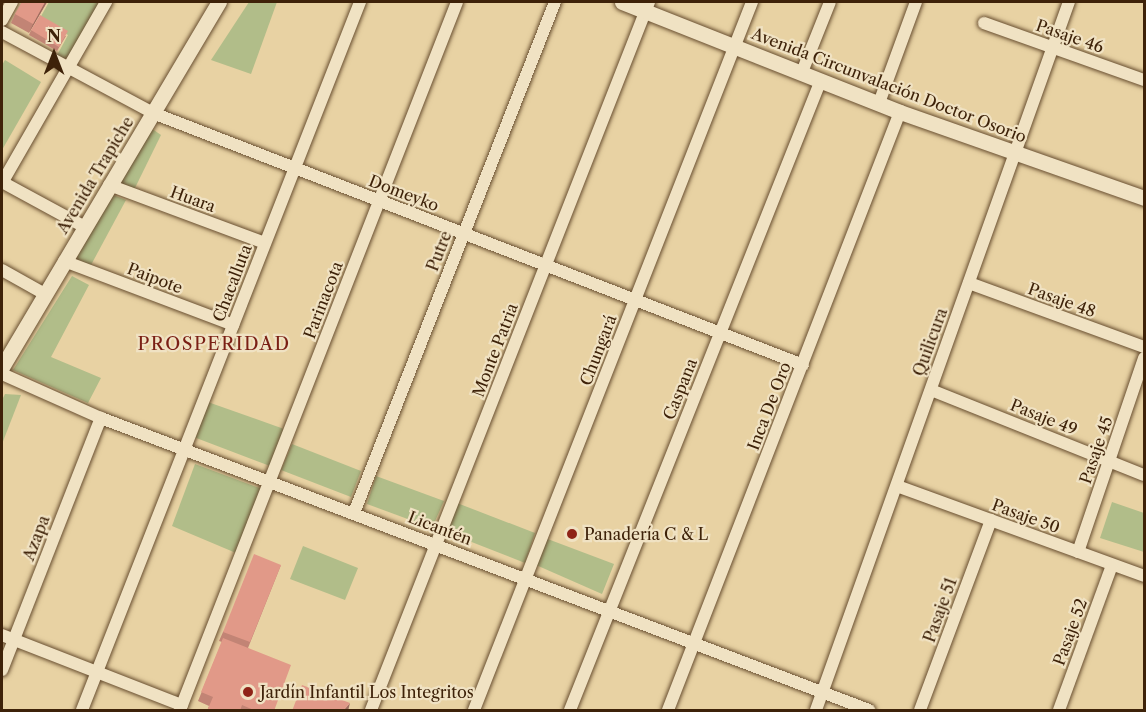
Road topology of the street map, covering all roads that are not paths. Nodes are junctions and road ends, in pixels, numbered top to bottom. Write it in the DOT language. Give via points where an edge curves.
graph roads {
  1 [pos="106,2"];
  2 [pos="219,2"];
  3 [pos="360,2"];
  4 [pos="457,2"];
  5 [pos="555,2"];
  6 [pos="622,2"];
  7 [pos="753,2"];
  8 [pos="830,2"];
  9 [pos="916,2"];
  10 [pos="1069,2"];
  11 [pos="647,6"];
  12 [pos="984,23"];
  13 [pos="2,32"];
  14 [pos="734,46"];
  15 [pos="1053,47"];
  16 [pos="69,68"];
  17 [pos="802,72"];
  18 [pos="821,80"];
  19 [pos="1144,80"];
  20 [pos="879,102"];
  21 [pos="900,112"];
  22 [pos="153,113"];
  23 [pos="1015,152"];
  24 [pos="294,168"];
  25 [pos="2,183"];
  26 [pos="109,185"];
  27 [pos="1144,198"];
  28 [pos="379,201"];
  29 [pos="85,227"];
  30 [pos="464,234"];
  31 [pos="265,243"];
  32 [pos="64,261"];
  33 [pos="546,265"];
  34 [pos="2,270"];
  35 [pos="969,283"];
  36 [pos="45,294"];
  37 [pos="635,300"];
  38 [pos="233,325"];
  39 [pos="720,333"];
  40 [pos="1144,347"];
  41 [pos="1144,358"];
  42 [pos="803,365"];
  43 [pos="2,367"];
  44 [pos="2,374"];
  45 [pos="931,390"];
  46 [pos="101,418"];
  47 [pos="186,449"];
  48 [pos="1109,461"];
  49 [pos="1144,475"];
  50 [pos="270,480"];
  51 [pos="897,486"];
  52 [pos="354,513"];
  53 [pos="990,520"];
  54 [pos="436,544"];
  55 [pos="1078,552"];
  56 [pos="1112,565"];
  57 [pos="1144,576"];
  58 [pos="526,579"];
  59 [pos="609,611"];
  60 [pos="2,635"];
  61 [pos="14,640"];
  62 [pos="696,644"];
  63 [pos="2,670"];
  64 [pos="97,672"];
  65 [pos="824,693"];
  66 [pos="181,708"];
  67 [pos="82,711"];
  68 [pos="371,711"];
  69 [pos="474,711"];
  70 [pos="570,711"];
  71 [pos="669,711"];
  72 [pos="816,711"];
  73 [pos="869,711"];
  74 [pos="920,711"];
  75 [pos="1059,711"];
  1 -- 16 [label="street"];
  2 -- 22 [label="street, Avenida Trapiche"];
  3 -- 24 [label="street, Chacalluta"];
  4 -- 28 [label="street, Parinacota"];
  5 -- 30 [label="street, Putre"];
  6 -- 11 [label="street, Avenida Circunvalación Doctor Osorio"];
  7 -- 14 [label="street, Chungará"];
  8 -- 17 [label="street"];
  9 -- 20 [label="street"];
  10 -- 15 [label="street, Quilicura"];
  11 -- 14 [label="street, Avenida Circunvalación Doctor Osorio"];
  11 -- 33 [label="street, Monte Patria"];
  12 -- 15 [label="street, Pasaje 46"];
  13 -- 16 [label="street, Domeyko"];
  14 -- 17 [label="street, Avenida Circunvalación Doctor Osorio"];
  14 -- 37 [label="street, Chungará"];
  15 -- 19 [label="street, Pasaje 46"];
  15 -- 23 [label="street, Quilicura"];
  16 -- 22 [label="street, Domeyko"];
  16 -- 25 [label="street"];
  17 -- 18 [label="street, Avenida Circunvalación Doctor Osorio"];
  18 -- 20 [label="street, Avenida Circunvalación Doctor Osorio"];
  18 -- 39 [label="street, Caspana"];
  20 -- 21 [label="street, Avenida Circunvalación Doctor Osorio"];
  21 -- 23 [label="street, Avenida Circunvalación Doctor Osorio"];
  21 -- 42 [label="street, Inca De Oro"];
  22 -- 24 [label="street, Domeyko"];
  22 -- 26 [label="street, Avenida Trapiche"];
  23 -- 27 [label="street, Avenida Circunvalación Doctor Osorio"];
  23 -- 35 [label="street, Quilicura"];
  24 -- 28 [label="street, Domeyko"];
  24 -- 31 [label="street, Chacalluta"];
  25 -- 29 [label="street"];
  26 -- 29 [label="street, Avenida Trapiche"];
  26 -- 31 [label="street, Huara"];
  28 -- 30 [label="street, Domeyko"];
  28 -- 50 [label="street, Parinacota"];
  29 -- 32 [label="street, Avenida Trapiche"];
  30 -- 33 [label="street, Domeyko"];
  30 -- 52 [label="street, Putre"];
  31 -- 38 [label="street, Chacalluta"];
  32 -- 36 [label="street, Avenida Trapiche"];
  32 -- 38 [label="street, Paipote"];
  33 -- 37 [label="street, Domeyko"];
  33 -- 54 [label="street, Monte Patria"];
  34 -- 36 [label="street"];
  35 -- 40 [label="street, Pasaje 48"];
  35 -- 45 [label="street, Quilicura"];
  36 -- 43 [label="street, Avenida Trapiche"];
  37 -- 39 [label="street, Domeyko"];
  37 -- 58 [label="street, Chungará"];
  38 -- 47 [label="street, Chacalluta"];
  39 -- 42 [label="street, Domeyko"];
  39 -- 59 [label="street, Caspana"];
  41 -- 48 [label="street, Pasaje 45"];
  42 -- 62 [label="street, Inca De Oro"];
  44 -- 46 [label="street, Licantén"];
  45 -- 48 [label="street, Pasaje 49"];
  45 -- 51 [label="street, Quilicura"];
  46 -- 47 [label="street, Licantén"];
  46 -- 61 [label="street, Azapa"];
  47 -- 50 [label="street, Licantén"];
  47 -- 64 [label="street, Chacalluta"];
  48 -- 49 [label="street, Pasaje 49"];
  48 -- 55 [label="street, Pasaje 45"];
  50 -- 52 [label="street, Licantén"];
  50 -- 66 [label="street, Parinacota"];
  51 -- 53 [label="street, Pasaje 50"];
  51 -- 65 [label="street, Quilicura"];
  52 -- 54 [label="street, Licantén"];
  53 -- 55 [label="street, Pasaje 50"];
  53 -- 74 [label="street, Pasaje 51"];
  54 -- 58 [label="street, Licantén"];
  54 -- 68 [label="street, Monte Patria"];
  55 -- 56 [label="street, Pasaje 50"];
  56 -- 57 [label="street, Pasaje 50"];
  56 -- 75 [label="street, Pasaje 52"];
  58 -- 59 [label="street, Licantén"];
  58 -- 69 [label="street, Chungará"];
  59 -- 62 [label="street, Licantén"];
  59 -- 70 [label="street, Caspana"];
  60 -- 61 [label="street"];
  61 -- 63 [label="street, Azapa"];
  61 -- 64 [label="street"];
  62 -- 65 [label="street, Licantén"];
  62 -- 71 [label="street, Inca De Oro"];
  64 -- 66 [label="street"];
  64 -- 67 [label="street, Chacalluta"];
  65 -- 72 [label="street, Quilicura"];
  65 -- 73 [label="street, Licantén"];
}
